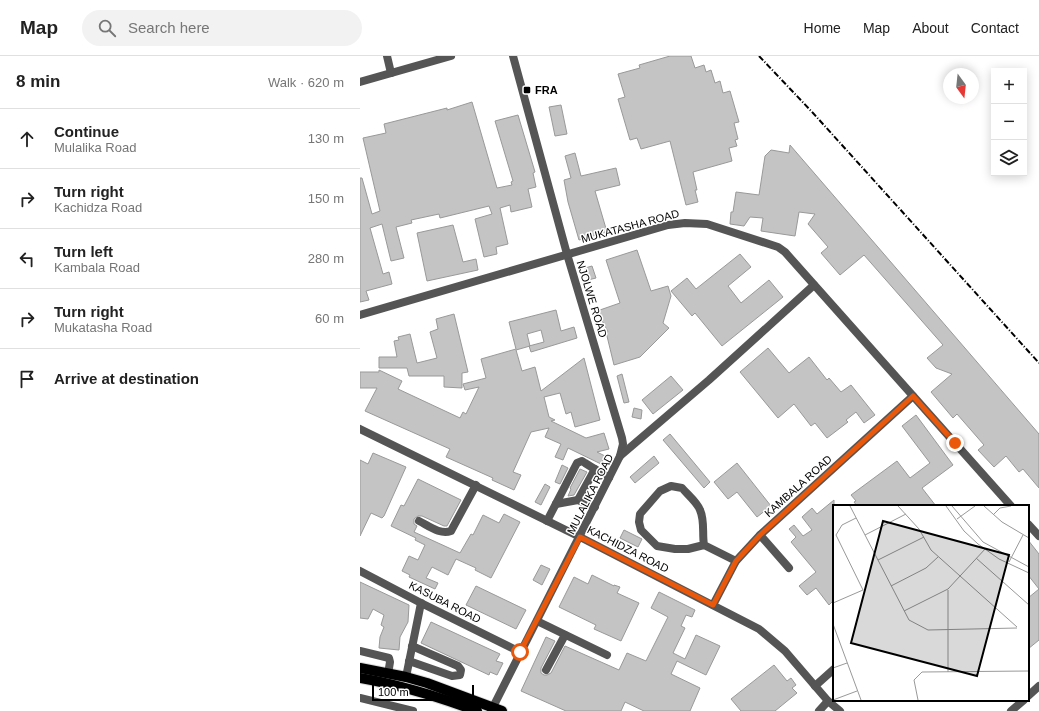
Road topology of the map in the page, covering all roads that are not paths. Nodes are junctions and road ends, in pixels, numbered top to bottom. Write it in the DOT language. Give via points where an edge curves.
graph roads {
  1 [pos="387,56"];
  2 [pos="450,56"];
  3 [pos="513,56"];
  4 [pos="391,73"];
  5 [pos="360,82"];
  6 [pos="567,254"];
  7 [pos="814,285"];
  8 [pos="360,315"];
  9 [pos="913,396"];
  10 [pos="360,430"];
  11 [pos="620,456"];
  12 [pos="595,469"];
  13 [pos="609,478"];
  14 [pos="476,485"];
  15 [pos="578,500"];
  16 [pos="556,504"];
  17 [pos="1010,505"];
  18 [pos="595,507"];
  19 [pos="547,521"];
  20 [pos="419,522"];
  21 [pos="1029,525"];
  22 [pos="760,535"];
  23 [pos="1039,536"];
  24 [pos="580,537"];
  25 [pos="704,545"];
  26 [pos="736,561"];
  27 [pos="789,568"];
  28 [pos="360,571"];
  29 [pos="421,603"];
  30 [pos="713,605"];
  31 [pos="537,621"];
  32 [pos="565,635"];
  33 [pos="412,646"];
  34 [pos="360,651"];
  35 [pos="520,652"];
  36 [pos="607,655"];
  37 [pos="409,661"];
  38 [pos="360,668"];
  39 [pos="546,670"];
  40 [pos="833,670"];
  41 [pos="388,674"];
  42 [pos="360,678"];
  43 [pos="406,678"];
  44 [pos="815,686"];
  45 [pos="1039,686"];
  46 [pos="1029,695"];
  47 [pos="360,698"];
  48 [pos="828,701"];
  49 [pos="1023,701"];
  50 [pos="495,710"];
  51 [pos="413,711"];
  52 [pos="477,711"];
  53 [pos="819,711"];
  54 [pos="840,711"];
  55 [pos="1011,711"];
  1 -- 4 [label="street"];
  2 -- 4 [label="street"];
  3 -- 6 [label="street, NJOLWE ROAD"];
  4 -- 5 [label="street"];
  6 -- 7 [label="street, MUKATASHA ROAD" via="668,225 707,224 778,247"];
  6 -- 8 [label="street, MUKATASHA ROAD"];
  6 -- 11 [label="street, NJOLWE ROAD" via="622,438"];
  7 -- 9 [label="street, MUKATASHA ROAD"];
  7 -- 11 [label="street, MULALIKA ROAD"];
  9 -- 17 [label="street, MUKATASHA ROAD"];
  9 -- 22 [label="street, KAMBALA ROAD"];
  10 -- 14 [label="street, KACHIDZA ROAD"];
  11 -- 13 [label="street, MULALIKA ROAD"];
  12 -- 13 [label="street"];
  12 -- 15 [label="street"];
  12 -- 16 [label="street" via="582,461 577,463"];
  13 -- 18 [label="street, MULALIKA ROAD"];
  14 -- 19 [label="street, KACHIDZA ROAD"];
  14 -- 20 [label="street" via="451,531 440,532"];
  15 -- 16 [label="street"];
  15 -- 18 [label="street"];
  16 -- 19 [label="street"];
  18 -- 24 [label="street, MULALIKA ROAD"];
  19 -- 24 [label="street, KACHIDZA ROAD"];
  21 -- 23 [label="street"];
  22 -- 26 [label="street, KAMBALA ROAD"];
  22 -- 27 [label="street"];
  24 -- 30 [label="street, KACHIDZA ROAD"];
  24 -- 31 [label="street, MULALIKA ROAD"];
  25 -- 25 [label="street" via="688,549 657,546 641,530 640,514 660,491 671,486 682,488 700,510"];
  25 -- 26 [label="street"];
  26 -- 30 [label="street, KAMBALA ROAD"];
  28 -- 29 [label="street, KASUBA ROAD"];
  29 -- 33 [label="street"];
  29 -- 35 [label="street, KASUBA ROAD"];
  30 -- 44 [label="street, KACHIDZA ROAD" via="759,629 801,668"];
  31 -- 32 [label="street"];
  31 -- 35 [label="street, MULALIKA ROAD"];
  32 -- 36 [label="street"];
  32 -- 39 [label="street"];
  33 -- 37 [label="street"];
  33 -- 37 [label="street" via="458,666 461,670 460,675 452,676"];
  34 -- 41 [label="street" via="389,658"];
  35 -- 50 [label="street, MULALIKA ROAD"];
  37 -- 43 [label="street"];
  38 -- 41 [label="main road"];
  40 -- 44 [label="street"];
  41 -- 43 [label="main road"];
  42 -- 52 [label="main road" via="425,694"];
  43 -- 50 [label="main road" via="441,688"];
  44 -- 48 [label="street, KACHIDZA ROAD"];
  45 -- 46 [label="street"];
  47 -- 51 [label="street"];
  48 -- 53 [label="street"];
  48 -- 54 [label="street, KACHIDZA ROAD"];
  49 -- 55 [label="street"];
}
